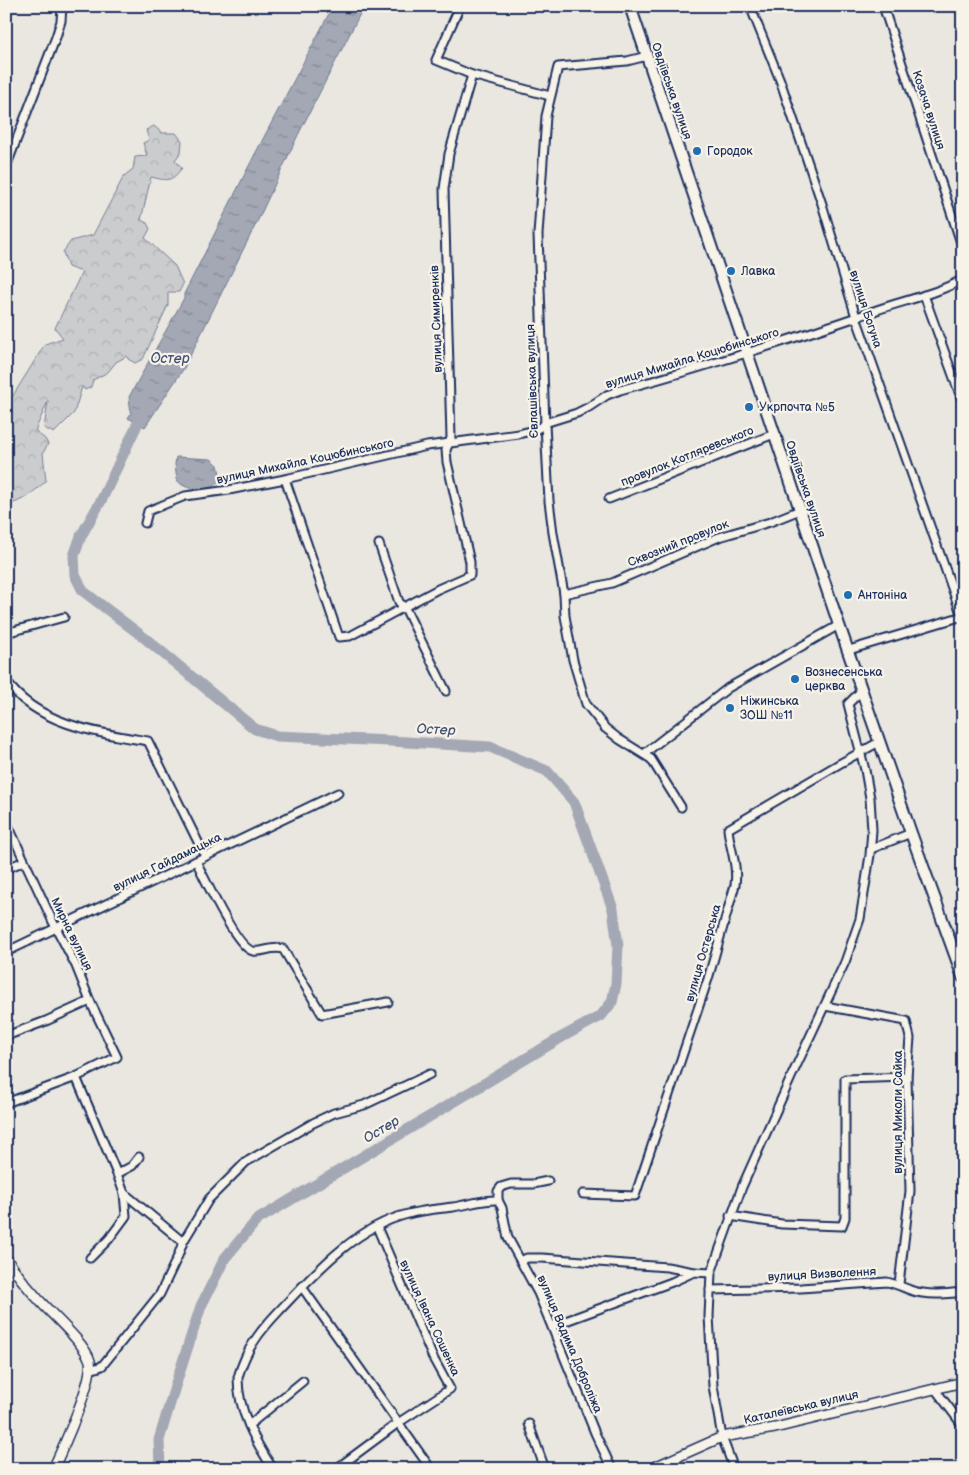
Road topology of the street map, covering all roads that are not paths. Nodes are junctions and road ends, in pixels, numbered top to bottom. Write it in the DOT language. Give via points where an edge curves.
graph roads {
  1 [pos="62,6"];
  2 [pos="460,6"];
  3 [pos="630,6"];
  4 [pos="750,6"];
  5 [pos="884,6"];
  6 [pos="646,56"];
  7 [pos="472,75"];
  8 [pos="550,96"];
  9 [pos="6,167"];
  10 [pos="963,249"];
  11 [pos="963,279"];
  12 [pos="924,295"];
  13 [pos="856,317"];
  14 [pos="747,354"];
  15 [pos="963,403"];
  16 [pos="544,424"];
  17 [pos="774,434"];
  18 [pos="448,444"];
  19 [pos="286,479"];
  20 [pos="609,499"];
  21 [pos="800,510"];
  22 [pos="145,523"];
  23 [pos="379,544"];
  24 [pos="564,594"];
  25 [pos="406,608"];
  26 [pos="64,617"];
  27 [pos="962,617"];
  28 [pos="839,625"];
  29 [pos="6,633"];
  30 [pos="849,650"];
  31 [pos="6,681"];
  32 [pos="862,690"];
  33 [pos="446,691"];
  34 [pos="879,742"];
  35 [pos="861,752"];
  36 [pos="644,753"];
  37 [pos="338,793"];
  38 [pos="681,807"];
  39 [pos="6,821"];
  40 [pos="911,833"];
  41 [pos="871,849"];
  42 [pos="205,856"];
  43 [pos="24,861"];
  44 [pos="196,861"];
  45 [pos="6,869"];
  46 [pos="57,928"];
  47 [pos="6,952"];
  48 [pos="963,977"];
  49 [pos="90,1001"];
  50 [pos="388,1002"];
  51 [pos="825,1006"];
  52 [pos="6,1036"];
  53 [pos="430,1074"];
  54 [pos="76,1077"];
  55 [pos="908,1077"];
  56 [pos="6,1104"];
  57 [pos="139,1157"];
  58 [pos="117,1174"];
  59 [pos="548,1181"];
  60 [pos="124,1193"];
  61 [pos="583,1194"];
  62 [pos="498,1200"];
  63 [pos="137,1204"];
  64 [pos="126,1216"];
  65 [pos="730,1216"];
  66 [pos="377,1227"];
  67 [pos="183,1242"];
  68 [pos="6,1258"];
  69 [pos="90,1258"];
  70 [pos="521,1261"];
  71 [pos="694,1272"];
  72 [pos="711,1272"];
  73 [pos="898,1284"];
  74 [pos="302,1287"];
  75 [pos="710,1290"];
  76 [pos="963,1292"];
  77 [pos="552,1326"];
  78 [pos="90,1370"];
  79 [pos="303,1381"];
  80 [pos="963,1382"];
  81 [pos="935,1389"];
  82 [pos="398,1424"];
  83 [pos="529,1424"];
  84 [pos="249,1425"];
  85 [pos="963,1426"];
  86 [pos="722,1437"];
  87 [pos="346,1466"];
  88 [pos="53,1469"];
  89 [pos="272,1469"];
  90 [pos="336,1469"];
  91 [pos="431,1469"];
  92 [pos="544,1469"];
  93 [pos="612,1469"];
  94 [pos="650,1469"];
  95 [pos="734,1469"];
  1 -- 9 [label="street" via="56,37"];
  2 -- 7 [label="street" via="436,60"];
  3 -- 6 [label="main road, Овдіївська вулиця"];
  4 -- 13 [label="street, вулиця Богуна" via="786,98"];
  5 -- 10 [label="street, Козача вулиця"];
  6 -- 8 [label="street, Євлашівська вулиця" via="627,61 558,67"];
  6 -- 14 [label="main road, Овдіївська вулиця"];
  7 -- 8 [label="street"];
  7 -- 18 [label="street, вулиця Симиренків" via="449,154 444,189 451,438"];
  8 -- 16 [label="street, Євлашівська вулиця" via="543,146 538,235"];
  11 -- 12 [label="street, вулиця Михайла Коцюбинського" via="944,290"];
  12 -- 13 [label="street, вулиця Михайла Коцюбинського"];
  12 -- 15 [label="street"];
  13 -- 14 [label="street, вулиця Михайла Коцюбинського"];
  13 -- 27 [label="street, вулиця Богуна"];
  14 -- 16 [label="street, вулиця Михайла Коцюбинського" via="607,394 589,408"];
  14 -- 17 [label="main road, Овдіївська вулиця"];
  16 -- 18 [label="street, вулиця Михайла Коцюбинського" via="519,434"];
  16 -- 24 [label="street, Євлашівська вулиця" via="553,533"];
  17 -- 20 [label="street, провулок Котляревського"];
  17 -- 21 [label="main road, Овдіївська вулиця"];
  18 -- 19 [label="street, вулиця Михайла Коцюбинського"];
  18 -- 25 [label="street, вулиця Симиренків" via="447,462 470,562 470,575"];
  19 -- 22 [label="street, вулиця Михайла Коцюбинського" via="185,496 148,510"];
  19 -- 25 [label="street" via="339,637 350,636"];
  21 -- 24 [label="street, Сквозний провулок" via="719,537 612,583"];
  21 -- 28 [label="main road, Овдіївська вулиця"];
  23 -- 25 [label="street" via="399,602"];
  24 -- 36 [label="street, Євлашівська вулиця" via="573,660 586,704 605,728"];
  25 -- 33 [label="street"];
  26 -- 29 [label="street"];
  27 -- 30 [label="street"];
  28 -- 30 [label="main road, Овдіївська вулиця"];
  28 -- 36 [label="street" via="728,688"];
  30 -- 32 [label="main road, Овдіївська вулиця"];
  31 -- 42 [label="street" via="24,701 63,722 148,741"];
  32 -- 34 [label="main road, Овдіївська вулиця"];
  32 -- 35 [label="street" via="848,704"];
  34 -- 35 [label="street, вулиця Остерська"];
  34 -- 40 [label="main road, Овдіївська вулиця"];
  35 -- 41 [label="street" via="870,798"];
  35 -- 61 [label="street, вулиця Остерська" via="728,830 737,872 735,885 708,979 635,1196"];
  36 -- 38 [label="street, Євлашівська вулиця"];
  37 -- 42 [label="street, вулиця Гайдамацька"];
  39 -- 43 [label="street, Мирна вулиця"];
  40 -- 41 [label="street"];
  40 -- 48 [label="main road, Овдіївська вулиця"];
  41 -- 51 [label="street" via="860,919"];
  42 -- 44 [label="street, вулиця Гайдамацька"];
  43 -- 45 [label="street"];
  43 -- 46 [label="street, Мирна вулиця"];
  44 -- 46 [label="street, вулиця Гайдамацька"];
  44 -- 50 [label="street" via="233,932 246,948 253,951 274,947 284,949 322,1014"];
  46 -- 47 [label="street, вулиця Гайдамацька"];
  46 -- 49 [label="street, Мирна вулиця"];
  49 -- 52 [label="street"];
  49 -- 54 [label="street, Мирна вулиця" via="117,1057"];
  51 -- 55 [label="street, вулиця Миколи Сайка" via="906,1022 910,1038"];
  51 -- 65 [label="street"];
  53 -- 67 [label="street" via="364,1105 313,1123 246,1162 209,1199"];
  54 -- 56 [label="street"];
  54 -- 58 [label="street"];
  55 -- 65 [label="street" via="845,1079 845,1218 842,1226 782,1224"];
  55 -- 73 [label="street, вулиця Миколи Сайка" via="910,1190"];
  57 -- 58 [label="street" via="132,1166"];
  58 -- 60 [label="street"];
  59 -- 62 [label="street" via="501,1187"];
  60 -- 63 [label="street"];
  60 -- 64 [label="street"];
  62 -- 66 [label="street" via="486,1199 406,1214"];
  62 -- 70 [label="street, вулиця Вадима Доброліжа" via="508,1238"];
  63 -- 64 [label="street"];
  63 -- 67 [label="street"];
  64 -- 69 [label="street"];
  65 -- 72 [label="street"];
  66 -- 74 [label="street" via="338,1252"];
  66 -- 82 [label="street, вулиця Івана Сошенка" via="433,1358 450,1389"];
  67 -- 78 [label="street" via="151,1307 102,1366"];
  68 -- 78 [label="street" via="82,1346 90,1361"];
  70 -- 71 [label="street" via="542,1258 667,1267"];
  70 -- 77 [label="street, вулиця Вадима Доброліжа"];
  71 -- 72 [label="street"];
  71 -- 77 [label="street"];
  72 -- 75 [label="street"];
  73 -- 75 [label="street, вулиця Визволення"];
  73 -- 76 [label="street, вулиця Визволення" via="930,1294"];
  74 -- 82 [label="street"];
  74 -- 84 [label="street" via="249,1347 238,1376"];
  75 -- 86 [label="street" via="713,1386"];
  77 -- 93 [label="street, вулиця Вадима Доброліжа"];
  78 -- 88 [label="street" via="70,1432"];
  79 -- 84 [label="street"];
  80 -- 81 [label="street, Каталеївська вулиця"];
  81 -- 85 [label="street"];
  81 -- 86 [label="street, Каталеївська вулиця" via="775,1428"];
  82 -- 87 [label="street, вулиця Івана Сошенка"];
  82 -- 91 [label="street"];
  83 -- 92 [label="street"];
  84 -- 89 [label="street"];
  86 -- 94 [label="street, Каталеївська вулиця"];
  86 -- 95 [label="street"];
  87 -- 90 [label="street, вулиця Івана Сошенка"];
}
